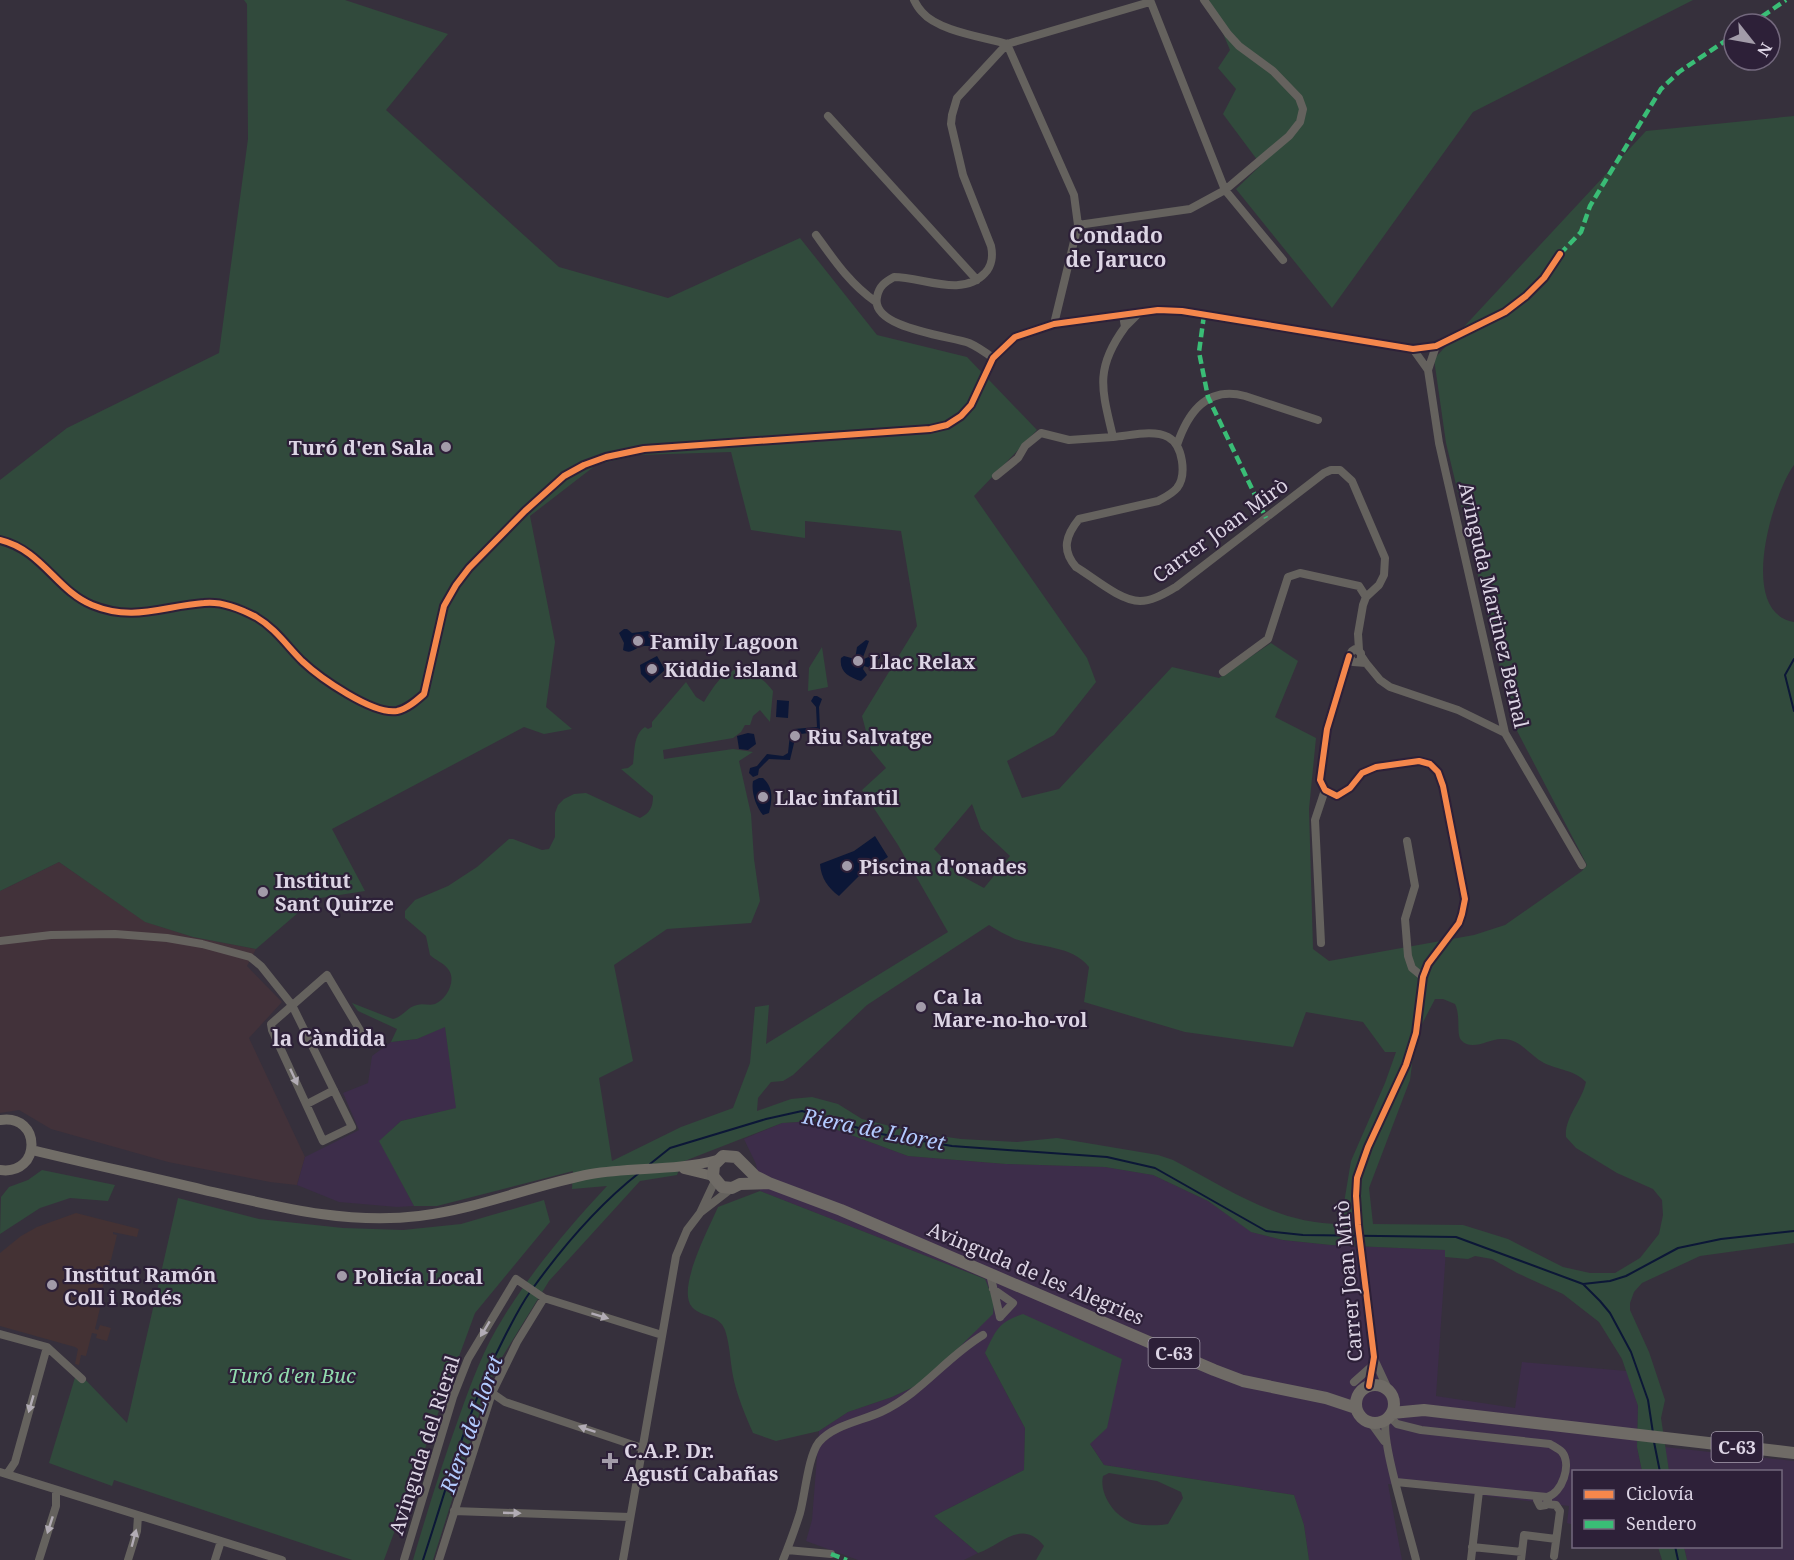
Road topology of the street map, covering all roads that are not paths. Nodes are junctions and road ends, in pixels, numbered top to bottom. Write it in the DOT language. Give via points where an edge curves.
graph roads {
  1 [pos="914,0"];
  2 [pos="1204,0"];
  3 [pos="1150,1"];
  4 [pos="1007,44"];
  5 [pos="828,116"];
  6 [pos="1225,190"];
  7 [pos="1078,225"];
  8 [pos="816,235"];
  9 [pos="1560,254"];
  10 [pos="1283,260"];
  11 [pos="977,280"];
  12 [pos="876,302"];
  13 [pos="1139,313"];
  14 [pos="1123,315"];
  15 [pos="1054,324"];
  16 [pos="1125,327"];
  17 [pos="1436,346"];
  18 [pos="1413,349"];
  19 [pos="993,358"];
  20 [pos="1428,370"];
  21 [pos="1318,420"];
  22 [pos="1113,437"];
  23 [pos="1177,445"];
  24 [pos="996,476"];
  25 [pos="0,540"];
  26 [pos="1366,597"];
  27 [pos="1357,657"];
  28 [pos="1223,672"];
  29 [pos="1505,733"];
  30 [pos="1325,790"];
  31 [pos="1407,841"];
  32 [pos="1582,865"];
  33 [pos="0,941"];
  34 [pos="1322,943"];
  35 [pos="1423,976"];
  36 [pos="292,1005"];
  37 [pos="361,1032"];
  38 [pos="334,1090"];
  39 [pos="307,1104"];
  40 [pos="0,1120"];
  41 [pos="32,1150"];
  42 [pos="717,1160"];
  43 [pos="678,1167"];
  44 [pos="745,1167"];
  45 [pos="0,1170"];
  46 [pos="714,1179"];
  47 [pos="769,1183"];
  48 [pos="736,1186"];
  49 [pos="700,1213"];
  50 [pos="990,1274"];
  51 [pos="993,1288"];
  52 [pos="542,1297"];
  53 [pos="0,1334"];
  54 [pos="662,1335"];
  55 [pos="983,1335"];
  56 [pos="47,1347"];
  57 [pos="1373,1362"];
  58 [pos="82,1379"];
  59 [pos="1361,1386"];
  60 [pos="492,1393"];
  61 [pos="1391,1393"];
  62 [pos="1326,1398"];
  63 [pos="1356,1408"];
  64 [pos="1424,1410"];
  65 [pos="1389,1417"];
  66 [pos="1371,1423"];
  67 [pos="642,1448"];
  68 [pos="1387,1448"];
  69 [pos="1794,1453"];
  70 [pos="3,1473"];
  71 [pos="1396,1482"];
  72 [pos="56,1490"];
  73 [pos="1479,1491"];
  74 [pos="1544,1499"];
  75 [pos="454,1511"];
  76 [pos="138,1516"];
  77 [pos="630,1517"];
  78 [pos="1556,1539"];
  79 [pos="220,1541"];
  80 [pos="1472,1547"];
  81 [pos="787,1550"];
  82 [pos="831,1554"];
  83 [pos="1522,1556"];
  84 [pos="1554,1556"];
  85 [pos="39,1560"];
  86 [pos="128,1560"];
  87 [pos="215,1560"];
  88 [pos="282,1560"];
  89 [pos="404,1560"];
  90 [pos="439,1560"];
  91 [pos="623,1560"];
  92 [pos="783,1560"];
  93 [pos="1416,1560"];
  94 [pos="1471,1560"];
  1 -- 4 [label="street" via="922,13 946,27"];
  2 -- 6 [label="street" via="1239,46 1289,85 1304,109 1289,136"];
  3 -- 4 [label="street"];
  3 -- 6 [label="street"];
  4 -- 7 [label="street" via="1074,195"];
  4 -- 11 [label="street" via="957,99 952,115 963,175 993,253 988,271"];
  5 -- 11 [label="street"];
  6 -- 7 [label="street" via="1190,208"];
  6 -- 10 [label="street"];
  7 -- 15 [label="street"];
  8 -- 12 [label="street" via="838,266"];
  9 -- 17 [label="street" via="1544,278 1519,302"];
  11 -- 12 [label="street" via="957,286 894,277 878,290"];
  12 -- 19 [label="street" via="880,311 903,326 970,344"];
  13 -- 14 [label="street"];
  13 -- 16 [label="street"];
  13 -- 18 [label="street" via="1182,311"];
  14 -- 15 [label="street"];
  14 -- 16 [label="street"];
  15 -- 19 [label="street" via="1015,337"];
  16 -- 22 [label="street" via="1104,364 1103,386"];
  17 -- 18 [label="street"];
  17 -- 20 [label="street, Avinguda Martinez Bernal"];
  18 -- 20 [label="street, Avinguda Martinez Bernal"];
  19 -- 25 [label="street" via="971,405 947,425 629,450 564,476 525,511 456,585 444,606 424,694 400,711 380,710 336,687 302,661 273,630 233,606 206,602 128,614 107,611 70,591 24,550"];
  20 -- 29 [label="street, Avinguda Martinez Bernal" via="1439,443"];
  21 -- 23 [label="street" via="1235,393 1221,393 1208,397 1196,410"];
  22 -- 23 [label="street" via="1152,434 1170,438"];
  22 -- 24 [label="street" via="1069,440 1041,433"];
  23 -- 26 [label="street, Carrer Joan Mirò" via="1181,479 1178,488 1168,496 1079,519 1066,540 1066,551 1076,567 1125,598 1152,599 1176,587 1324,473 1340,470 1352,481 1384,558 1384,575"];
  26 -- 27 [label="street, Carrer Joan Mirò"];
  26 -- 28 [label="street" via="1359,586 1300,573 1288,577 1268,639"];
  27 -- 29 [label="street" via="1390,687 1458,710"];
  27 -- 30 [label="street, Carrer Joan Mirò" via="1345,669 1327,729 1320,780"];
  29 -- 32 [label="street, Avinguda Martinez Bernal"];
  30 -- 34 [label="street" via="1315,820"];
  30 -- 35 [label="street, Carrer Joan Mirò" via="1337,796 1362,773 1376,767 1419,761 1438,772 1465,900 1459,923"];
  31 -- 35 [label="street" via="1415,886 1405,919 1408,956 1412,968"];
  33 -- 36 [label="street" via="115,934 167,938 232,951 255,960"];
  35 -- 57 [label="street, Carrer Joan Mirò" via="1416,1033 1406,1065 1357,1178 1358,1225"];
  36 -- 37 [label="street" via="327,975"];
  36 -- 38 [label="street"];
  36 -- 39 [label="street, one-way" via="271,1024"];
  38 -- 39 [label="street"];
  38 -- 39 [label="street" via="352,1127 323,1141"];
  40 -- 41 [label="main road" via="11,1119 25,1126"];
  41 -- 43 [label="main road" via="299,1211 357,1218 420,1216 613,1170"];
  41 -- 45 [label="main road" via="19,1167"];
  42 -- 43 [label="main road"];
  42 -- 44 [label="main road" via="729,1155"];
  42 -- 46 [label="main road" via="712,1171"];
  43 -- 46 [label="main road"];
  44 -- 47 [label="main road, C-63"];
  44 -- 48 [label="main road" via="744,1179"];
  46 -- 48 [label="main road" via="722,1187"];
  46 -- 49 [label="street"];
  47 -- 48 [label="main road, C-63"];
  47 -- 50 [label="main road, Avinguda de les Alegries / C-63"];
  48 -- 49 [label="street"];
  49 -- 54 [label="street" via="687,1230 676,1256"];
  50 -- 51 [label="street"];
  50 -- 62 [label="main road, Avinguda de les Alegries / C-63" via="1243,1381"];
  51 -- 51 [label="street" via="1000,1317 1013,1303"];
  52 -- 54 [label="street, one-way"];
  52 -- 60 [label="street"];
  52 -- 89 [label="street, Avinguda del Rieral, one-way" via="516,1279 468,1359"];
  53 -- 56 [label="street"];
  54 -- 67 [label="street"];
  55 -- 81 [label="street" via="920,1389 882,1411 840,1428 819,1443"];
  56 -- 58 [label="street"];
  56 -- 70 [label="street, one-way" via="15,1462"];
  57 -- 59 [label="street, Carrer Joan Mirò"];
  57 -- 59 [label="street, Carrer Joan Mirò"];
  57 -- 61 [label="street, Carrer Joan Mirò"];
  59 -- 61 [label="main road, C-63" via="1378,1385"];
  59 -- 62 [label="main road, Avinguda de les Alegries / C-63"];
  59 -- 63 [label="main road"];
  67 -- 60 [label="street, one-way" via="505,1402"];
  60 -- 75 [label="street"];
  61 -- 64 [label="main road, C-63" via="1406,1405"];
  61 -- 65 [label="main road" via="1395,1407"];
  62 -- 63 [label="main road, Avinguda de les Alegries / C-63"];
  63 -- 66 [label="main road, C-63"];
  64 -- 65 [label="main road, C-63"];
  64 -- 69 [label="main road, C-63"];
  65 -- 66 [label="main road, C-63"];
  65 -- 68 [label="street" via="1384,1428"];
  65 -- 74 [label="street" via="1397,1424 1421,1430 1550,1444 1562,1452 1564,1474 1556,1493"];
  66 -- 68 [label="street"];
  67 -- 77 [label="street"];
  68 -- 71 [label="street"];
  70 -- 72 [label="street"];
  71 -- 73 [label="street"];
  71 -- 93 [label="street"];
  72 -- 76 [label="street"];
  72 -- 85 [label="street, one-way" via="56,1506"];
  73 -- 74 [label="street"];
  73 -- 80 [label="street"];
  74 -- 78 [label="street" via="1560,1509"];
  75 -- 77 [label="street, one-way"];
  75 -- 90 [label="street"];
  76 -- 79 [label="street"];
  86 -- 76 [label="street, one-way"];
  77 -- 91 [label="street"];
  78 -- 83 [label="street" via="1524,1535"];
  78 -- 84 [label="street"];
  79 -- 87 [label="street"];
  79 -- 88 [label="street"];
  80 -- 83 [label="street"];
  80 -- 94 [label="street"];
  81 -- 82 [label="street"];
  81 -- 92 [label="street"];
}
